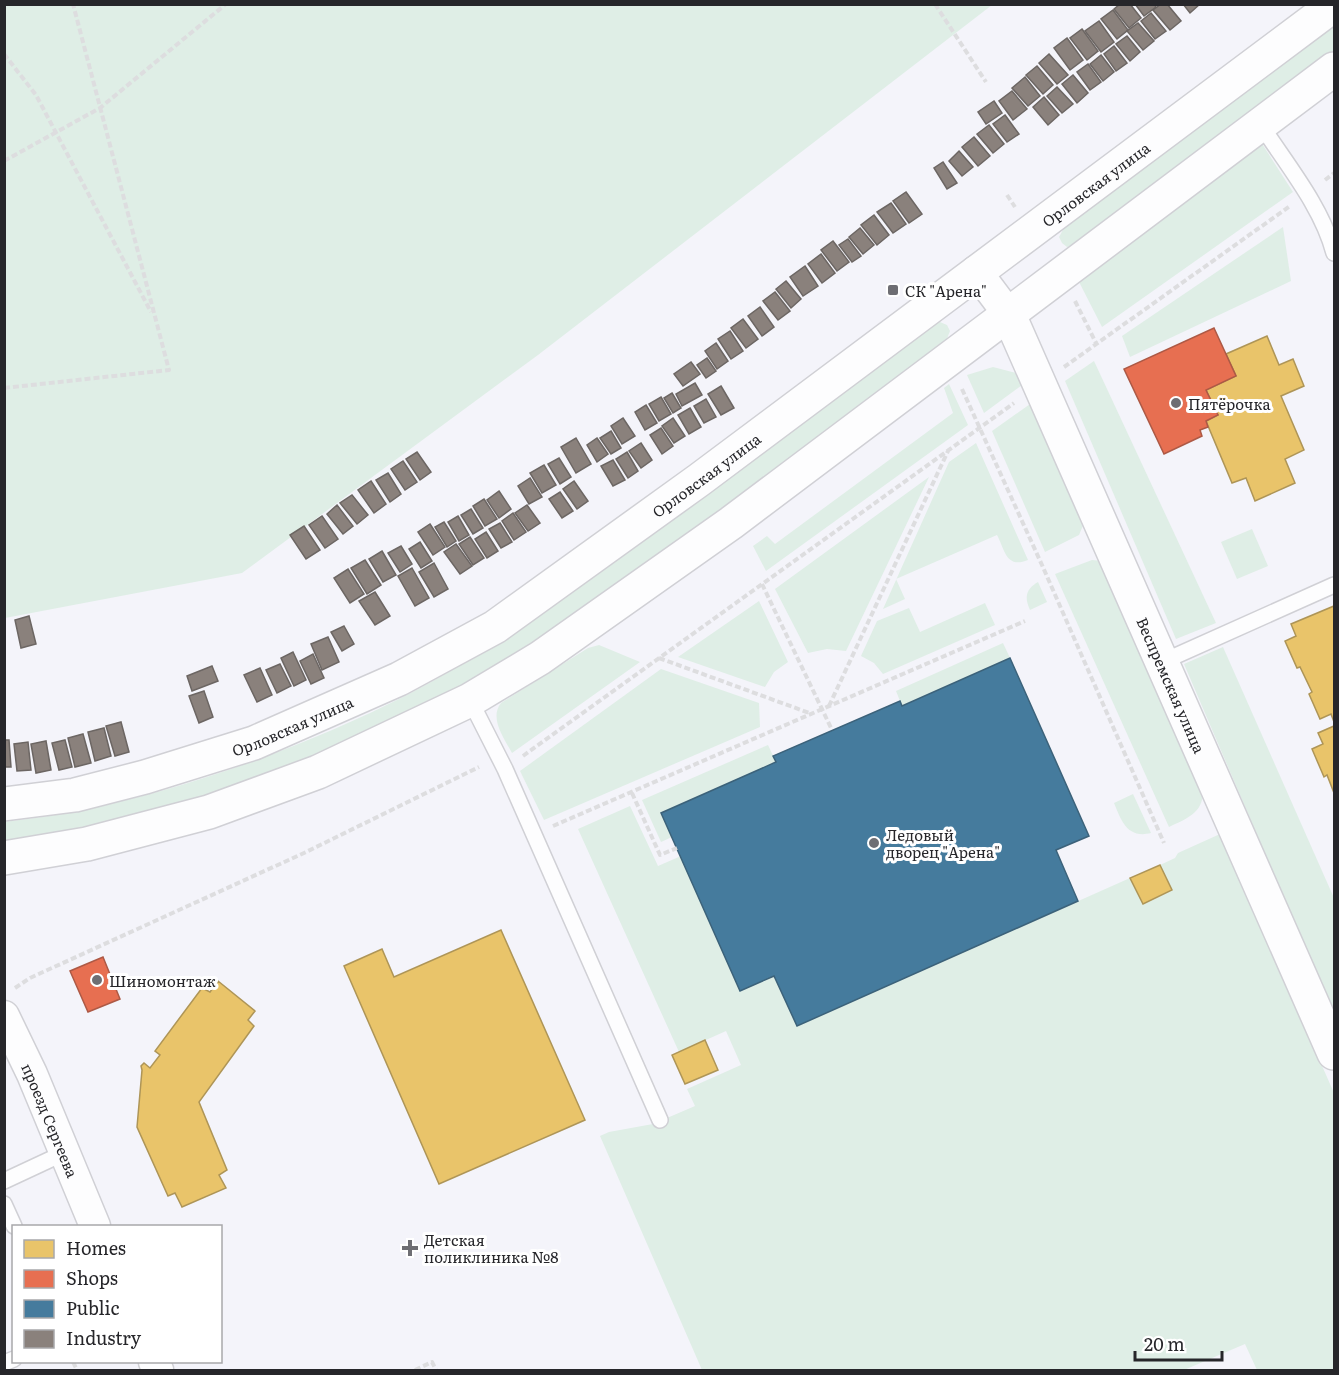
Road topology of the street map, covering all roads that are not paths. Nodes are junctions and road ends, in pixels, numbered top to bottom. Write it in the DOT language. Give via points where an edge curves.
graph roads {
  1 [pos="1335,5"];
  2 [pos="1335,69"];
  3 [pos="1261,125"];
  4 [pos="1332,233"];
  5 [pos="1335,253"];
  6 [pos="976,271"];
  7 [pos="1009,315"];
  8 [pos="1335,585"];
  9 [pos="1162,662"];
  10 [pos="470,700"];
  11 [pos="4,804"];
  12 [pos="4,858"];
  13 [pos="9,1019"];
  14 [pos="1335,1053"];
  15 [pos="660,1120"];
  16 [pos="64,1154"];
  17 [pos="4,1181"];
  18 [pos="4,1204"];
  19 [pos="13,1225"];
  20 [pos="94,1225"];
  1 -- 6 [label="street, Орловская улица"];
  2 -- 3 [label="street"];
  3 -- 4 [label="lane"];
  3 -- 7 [label="street"];
  4 -- 5 [label="lane"];
  6 -- 7 [label="street"];
  6 -- 11 [label="street, Орловская улица" via="699,480 495,627 399,679 254,743 75,795"];
  7 -- 9 [label="street, Веспремская улица"];
  7 -- 10 [label="street" via="731,523 540,658"];
  8 -- 9 [label="lane"];
  9 -- 14 [label="street, Веспремская улица"];
  10 -- 12 [label="street" via="318,772 209,812 87,844"];
  10 -- 15 [label="lane" via="505,769"];
  13 -- 16 [label="street, проезд Сергеева"];
  16 -- 17 [label="lane"];
  16 -- 20 [label="street, проезд Сергеева"];
  18 -- 19 [label="lane"];
}
